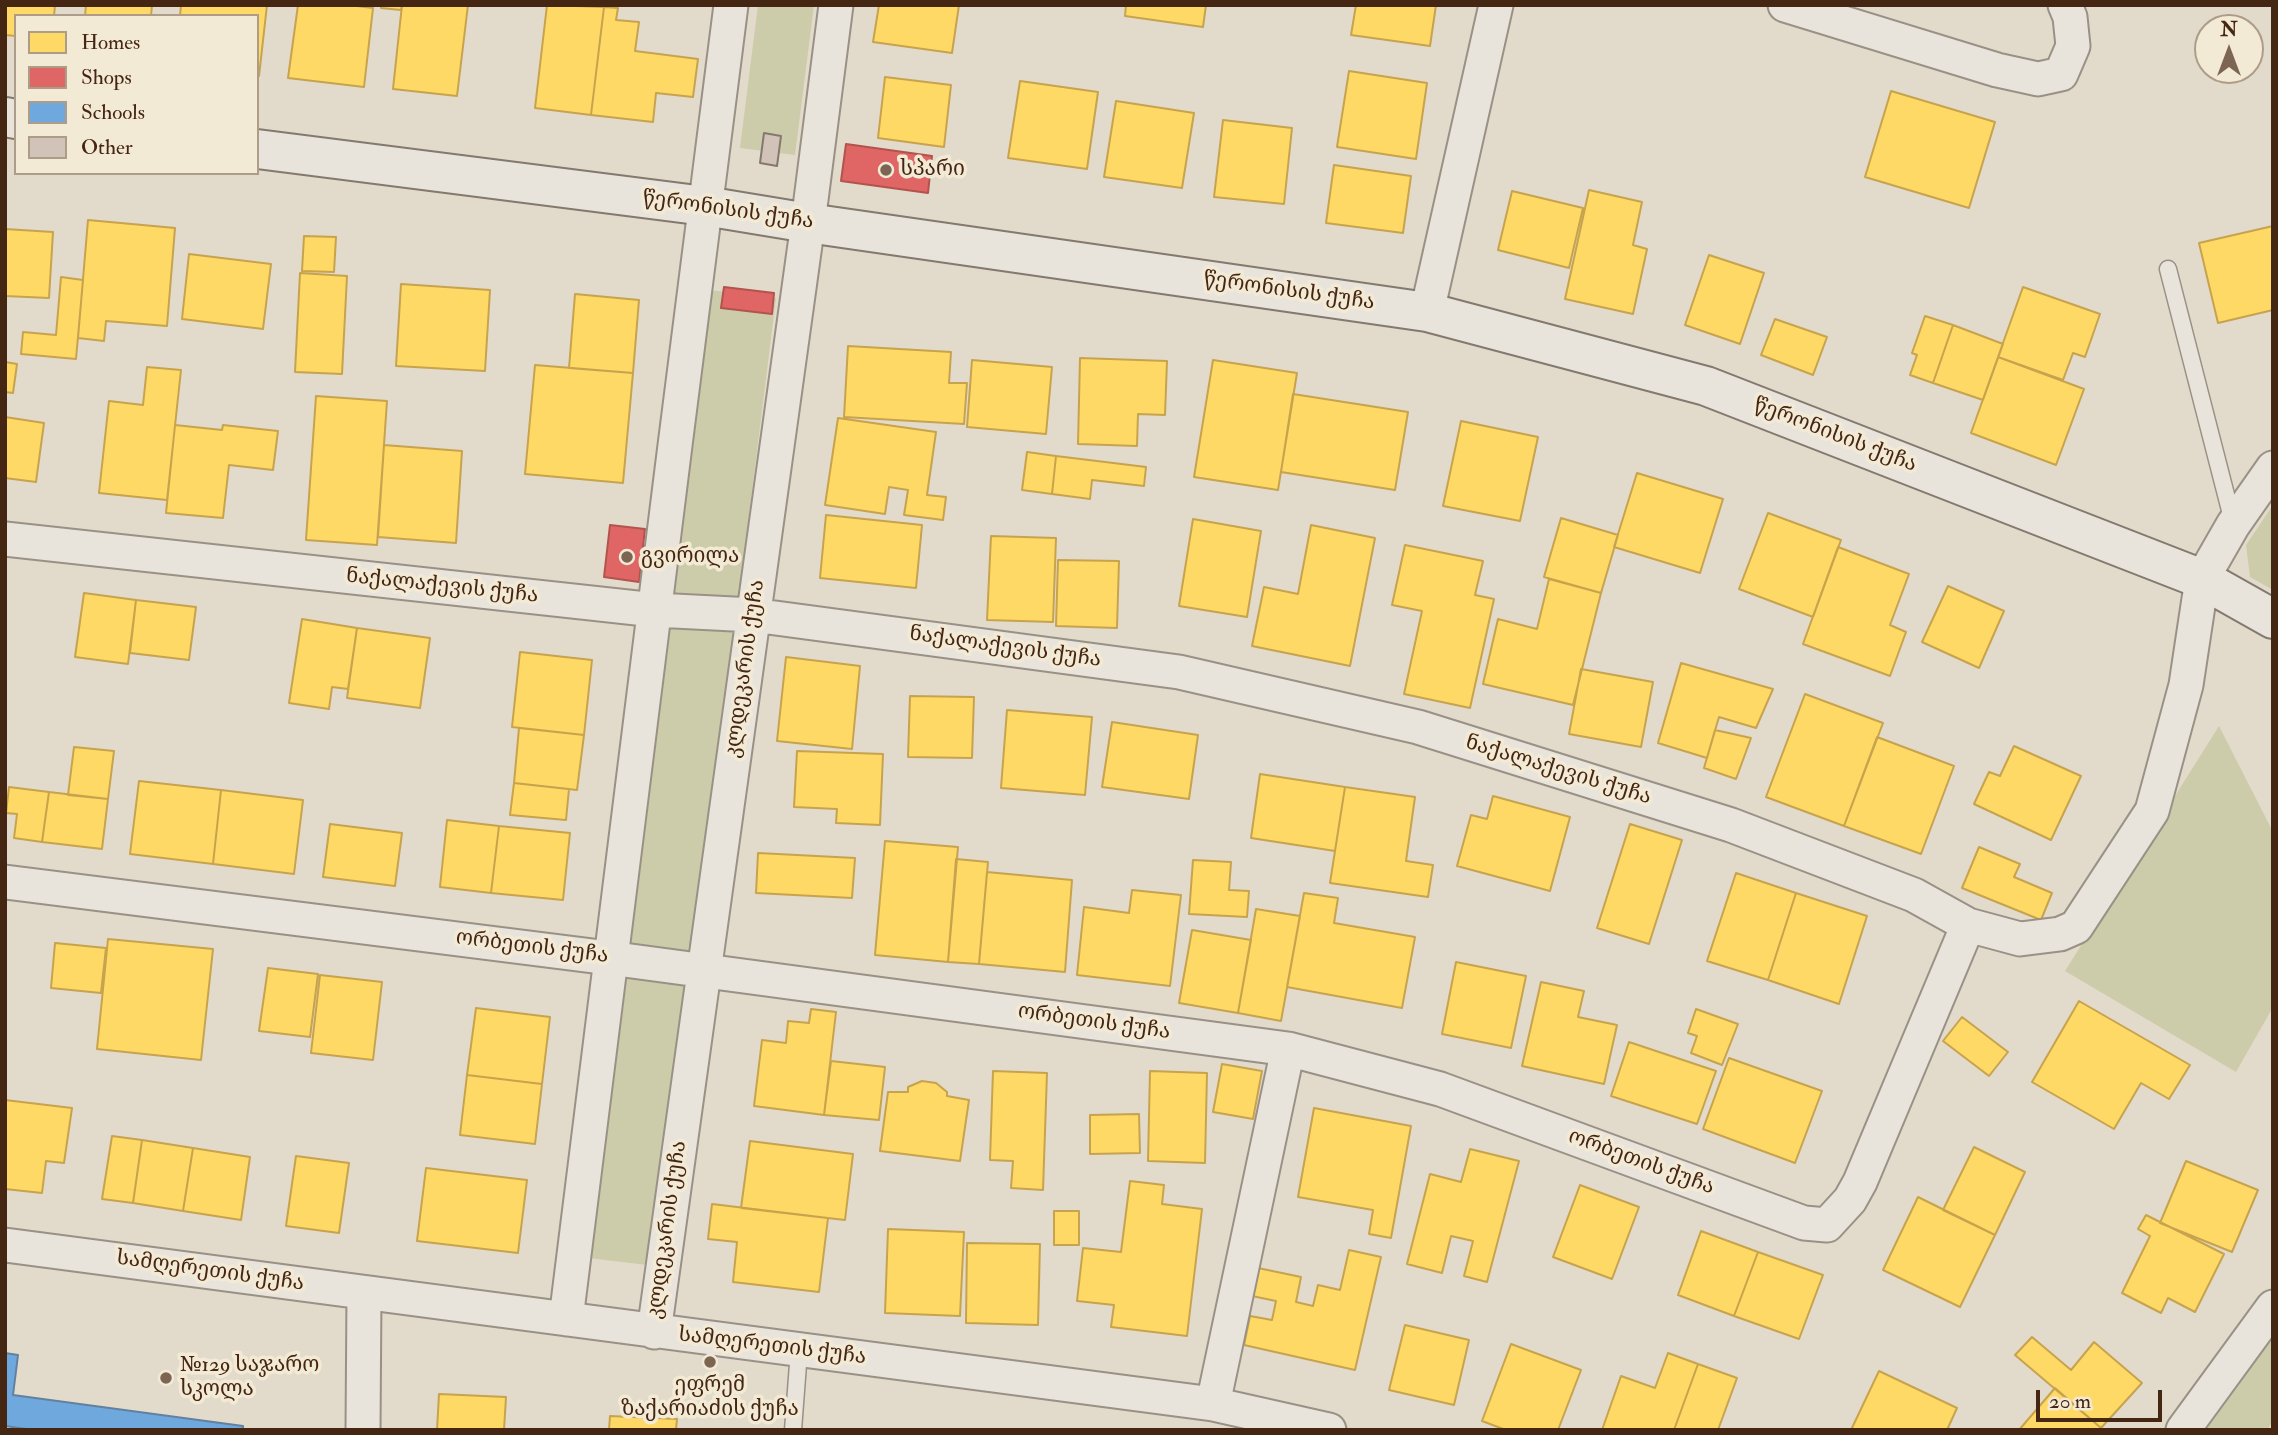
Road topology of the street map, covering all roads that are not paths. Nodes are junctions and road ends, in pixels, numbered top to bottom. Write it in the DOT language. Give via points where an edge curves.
graph roads {
  1 [pos="731,5"];
  2 [pos="836,5"];
  3 [pos="1496,5"];
  4 [pos="1785,5"];
  5 [pos="2065,5"];
  6 [pos="259,149"];
  7 [pos="705,206"];
  8 [pos="808,223"];
  9 [pos="2168,269"];
  10 [pos="1427,312"];
  11 [pos="2273,468"];
  12 [pos="2233,524"];
  13 [pos="5,539"];
  14 [pos="2202,579"];
  15 [pos="655,610"];
  16 [pos="753,615"];
  17 [pos="2273,619"];
  18 [pos="5,882"];
  19 [pos="1968,925"];
  20 [pos="608,958"];
  21 [pos="705,971"];
  22 [pos="1288,1049"];
  23 [pos="5,1245"];
  24 [pos="363,1293"];
  25 [pos="2273,1307"];
  26 [pos="566,1318"];
  27 [pos="654,1332"];
  28 [pos="799,1350"];
  29 [pos="1213,1404"];
  30 [pos="363,1430"];
  31 [pos="793,1430"];
  32 [pos="1329,1430"];
  33 [pos="2183,1430"];
  1 -- 7 [label="street"];
  2 -- 8 [label="street, კლდეკარის ქუჩა"];
  3 -- 10 [label="street"];
  4 -- 5 [label="street" via="2038,79 2061,74 2073,46"];
  6 -- 7 [label="street, წერონისის ქუჩა"];
  7 -- 8 [label="street, წერონისის ქუჩა"];
  7 -- 15 [label="street"];
  8 -- 10 [label="street, წერონისის ქუჩა"];
  8 -- 16 [label="street, კლდეკარის ქუჩა"];
  9 -- 12 [label="lane"];
  10 -- 14 [label="street, წერონისის ქუჩა" via="1706,386"];
  11 -- 12 [label="street"];
  12 -- 14 [label="street"];
  13 -- 15 [label="street, ნაქალაქევის ქუჩა"];
  14 -- 17 [label="street, წერონისის ქუჩა"];
  14 -- 19 [label="street, ნაქალაქევის ქუჩა" via="2186,685 2152,811 2076,927 2020,939"];
  15 -- 16 [label="street, ნაქალაქევის ქუჩა"];
  15 -- 20 [label="street"];
  16 -- 19 [label="street, ნაქალაქევის ქუჩა" via="1179,672 1418,727 1731,825 1914,895"];
  16 -- 21 [label="street, კლდეკარის ქუჩა"];
  18 -- 20 [label="street, ორბეთის ქუჩა"];
  19 -- 22 [label="street, ორბეთის ქუჩა" via="1860,1182 1827,1225 1804,1223 1440,1089"];
  20 -- 21 [label="street, ორბეთის ქუჩა"];
  20 -- 26 [label="street"];
  21 -- 22 [label="street, ორბეთის ქუჩა"];
  21 -- 27 [label="street, კლდეკარის ქუჩა"];
  22 -- 29 [label="street"];
  23 -- 24 [label="street, სამღერეთის ქუჩა"];
  24 -- 26 [label="street, სამღერეთის ქუჩა"];
  24 -- 30 [label="street"];
  25 -- 33 [label="street"];
  26 -- 27 [label="street, სამღერეთის ქუჩა"];
  27 -- 28 [label="street, სამღერეთის ქუჩა"];
  28 -- 29 [label="street, სამღერეთის ქუჩა"];
  28 -- 31 [label="lane"];
  29 -- 32 [label="street, სამღერეთის ქუჩა"];
}
